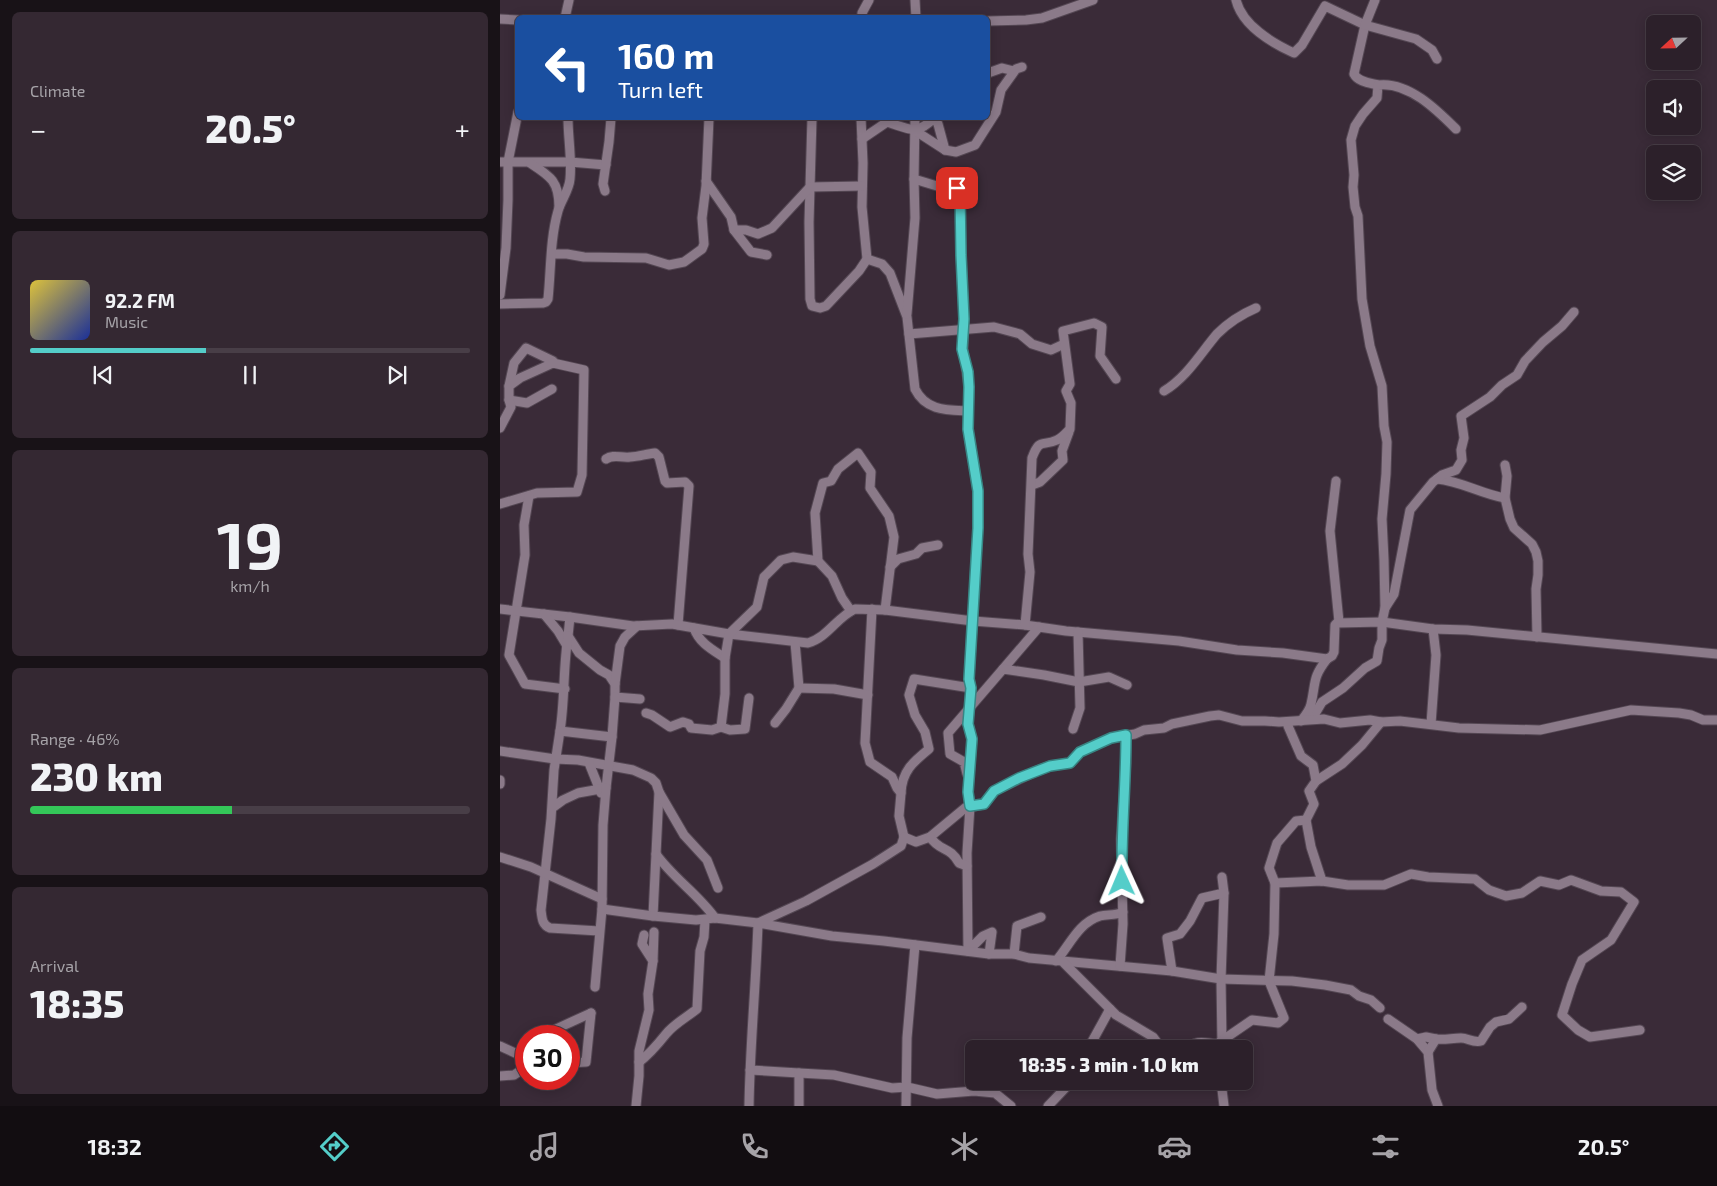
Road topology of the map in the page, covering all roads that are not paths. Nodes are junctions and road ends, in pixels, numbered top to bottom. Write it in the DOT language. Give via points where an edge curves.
graph roads {
  1 [pos="569,0"];
  2 [pos="869,0"];
  3 [pos="915,0"];
  4 [pos="1093,0"];
  5 [pos="1236,0"];
  6 [pos="1375,0"];
  7 [pos="566,15"];
  8 [pos="862,15"];
  9 [pos="916,15"];
  10 [pos="504,19"];
  11 [pos="990,21"];
  12 [pos="1366,25"];
  13 [pos="515,28"];
  14 [pos="1437,60"];
  15 [pos="990,73"];
  16 [pos="1378,85"];
  17 [pos="516,120"];
  18 [pos="568,120"];
  19 [pos="610,120"];
  20 [pos="709,120"];
  21 [pos="812,120"];
  22 [pos="861,120"];
  23 [pos="914,120"];
  24 [pos="932,120"];
  25 [pos="935,120"];
  26 [pos="1456,129"];
  27 [pos="914,130"];
  28 [pos="862,139"];
  29 [pos="945,150"];
  30 [pos="504,162"];
  31 [pos="529,163"];
  32 [pos="566,163"];
  33 [pos="606,165"];
  34 [pos="548,175"];
  35 [pos="914,179"];
  36 [pos="706,181"];
  37 [pos="862,186"];
  38 [pos="810,187"];
  39 [pos="604,191"];
  40 [pos="558,210"];
  41 [pos="732,217"];
  42 [pos="734,230"];
  43 [pos="746,230"];
  44 [pos="552,254"];
  45 [pos="767,255"];
  46 [pos="867,260"];
  47 [pos="500,295"];
  48 [pos="500,304"];
  49 [pos="1256,308"];
  50 [pos="1574,312"];
  51 [pos="907,318"];
  52 [pos="964,329"];
  53 [pos="909,334"];
  54 [pos="1064,344"];
  55 [pos="553,363"];
  56 [pos="1116,379"];
  57 [pos="508,386"];
  58 [pos="552,389"];
  59 [pos="1164,391"];
  60 [pos="509,400"];
  61 [pos="968,411"];
  62 [pos="500,428"];
  63 [pos="1070,429"];
  64 [pos="606,459"];
  65 [pos="1505,465"];
  66 [pos="1437,479"];
  67 [pos="1336,481"];
  68 [pos="1032,485"];
  69 [pos="529,496"];
  70 [pos="1505,498"];
  71 [pos="500,504"];
  72 [pos="938,545"];
  73 [pos="818,561"];
  74 [pos="890,567"];
  75 [pos="1385,608"];
  76 [pos="500,609"];
  77 [pos="872,610"];
  78 [pos="885,610"];
  79 [pos="517,611"];
  80 [pos="851,611"];
  81 [pos="544,614"];
  82 [pos="570,617"];
  83 [pos="973,621"];
  84 [pos="1340,622"];
  85 [pos="1382,622"];
  86 [pos="678,625"];
  87 [pos="1025,625"];
  88 [pos="637,626"];
  89 [pos="1039,627"];
  90 [pos="694,628"];
  91 [pos="1433,629"];
  92 [pos="1078,632"];
  93 [pos="729,634"];
  94 [pos="568,636"];
  95 [pos="1537,637"];
  96 [pos="795,642"];
  97 [pos="566,646"];
  98 [pos="1717,654"];
  99 [pos="725,658"];
  100 [pos="1326,659"];
  101 [pos="1003,670"];
  102 [pos="1079,682"];
  103 [pos="615,684"];
  104 [pos="1127,685"];
  105 [pos="799,688"];
  106 [pos="971,688"];
  107 [pos="565,689"];
  108 [pos="868,695"];
  109 [pos="616,697"];
  110 [pos="749,698"];
  111 [pos="640,699"];
  112 [pos="969,707"];
  113 [pos="646,713"];
  114 [pos="1312,719"];
  115 [pos="1717,720"];
  116 [pos="1301,721"];
  117 [pos="1289,722"];
  118 [pos="1381,722"];
  119 [pos="775,723"];
  120 [pos="1431,724"];
  121 [pos="720,727"];
  122 [pos="1073,729"];
  123 [pos="560,731"];
  124 [pos="1126,735"];
  125 [pos="612,737"];
  126 [pos="500,751"];
  127 [pos="555,759"];
  128 [pos="588,763"];
  129 [pos="609,766"];
  130 [pos="969,778"];
  131 [pos="500,780"];
  132 [pos="1316,782"];
  133 [pos="500,784"];
  134 [pos="603,788"];
  135 [pos="659,792"];
  136 [pos="901,793"];
  137 [pos="970,806"];
  138 [pos="552,808"];
  139 [pos="1306,820"];
  140 [pos="904,837"];
  141 [pos="930,837"];
  142 [pos="656,854"];
  143 [pos="500,857"];
  144 [pos="967,866"];
  145 [pos="544,873"];
  146 [pos="1222,877"];
  147 [pos="1322,881"];
  148 [pos="1274,883"];
  149 [pos="718,888"];
  150 [pos="1224,893"];
  151 [pos="602,899"];
  152 [pos="602,909"];
  153 [pos="1123,912"];
  154 [pos="653,916"];
  155 [pos="1041,917"];
  156 [pos="715,918"];
  157 [pos="705,920"];
  158 [pos="758,923"];
  159 [pos="600,931"];
  160 [pos="654,932"];
  161 [pos="644,935"];
  162 [pos="915,944"];
  163 [pos="968,951"];
  164 [pos="989,954"];
  165 [pos="1014,954"];
  166 [pos="653,961"];
  167 [pos="1059,961"];
  168 [pos="1120,966"];
  169 [pos="1172,971"];
  170 [pos="1221,979"];
  171 [pos="1269,981"];
  172 [pos="595,987"];
  173 [pos="1522,1007"];
  174 [pos="1380,1008"];
  175 [pos="1110,1009"];
  176 [pos="1388,1019"];
  177 [pos="565,1025"];
  178 [pos="1640,1030"];
  179 [pos="1417,1039"];
  180 [pos="1436,1039"];
  181 [pos="1093,1040"];
  182 [pos="1155,1040"];
  183 [pos="1222,1040"];
  184 [pos="1228,1040"];
  185 [pos="500,1046"];
  186 [pos="1428,1052"];
  187 [pos="515,1053"];
  188 [pos="580,1062"];
  189 [pos="639,1062"];
  190 [pos="750,1070"];
  191 [pos="798,1073"];
  192 [pos="515,1074"];
  193 [pos="500,1076"];
  194 [pos="907,1087"];
  195 [pos="1063,1090"];
  196 [pos="1222,1090"];
  197 [pos="636,1106"];
  198 [pos="749,1106"];
  199 [pos="798,1106"];
  200 [pos="906,1106"];
  201 [pos="1011,1106"];
  202 [pos="1048,1106"];
  203 [pos="1224,1106"];
  204 [pos="1438,1106"];
  1 -- 7 [label="street"];
  2 -- 8 [label="street"];
  3 -- 9 [label="street"];
  4 -- 11 [label="street" via="1042,18"];
  5 -- 12 [label="street" via="1238,10 1247,22 1294,53 1325,6"];
  6 -- 12 [label="street"];
  10 -- 13 [label="street"];
  12 -- 14 [label="street" via="1416,39 1432,50"];
  12 -- 16 [label="street" via="1354,74 1360,80"];
  15 -- 29 [label="street" via="1002,68 1018,69 1001,90 996,112 975,145 956,152"];
  16 -- 26 [label="street" via="1414,93"];
  16 -- 75 [label="street" via="1377,98 1355,126 1351,140 1362,299 1370,346 1382,386 1387,442 1382,519"];
  17 -- 30 [label="street"];
  18 -- 32 [label="street"];
  19 -- 33 [label="street"];
  20 -- 36 [label="street"];
  21 -- 38 [label="street"];
  22 -- 28 [label="street"];
  23 -- 27 [label="street"];
  24 -- 27 [label="street" via="924,128"];
  25 -- 29 [label="street"];
  27 -- 28 [label="street" via="887,122"];
  27 -- 29 [label="street"];
  27 -- 35 [label="street"];
  28 -- 37 [label="street"];
  30 -- 31 [label="street"];
  30 -- 47 [label="street" via="508,200"];
  31 -- 32 [label="street"];
  31 -- 34 [label="street"];
  32 -- 33 [label="street"];
  32 -- 34 [label="street"];
  32 -- 40 [label="street" via="570,186"];
  33 -- 39 [label="street"];
  34 -- 40 [label="street" via="558,189"];
  35 -- 51 [label="street" via="915,218"];
  35 -- 52 [label="street" via="957,188 960,192"];
  36 -- 41 [label="street"];
  36 -- 44 [label="street" via="702,218 704,244 684,262 670,265 646,258"];
  37 -- 38 [label="street"];
  37 -- 46 [label="street"];
  38 -- 43 [label="street" via="772,228 758,234"];
  38 -- 46 [label="street" via="812,306 826,306"];
  40 -- 44 [label="street"];
  41 -- 42 [label="street"];
  41 -- 43 [label="street"];
  42 -- 43 [label="street"];
  42 -- 45 [label="street" via="751,252"];
  44 -- 48 [label="street" via="546,302"];
  46 -- 51 [label="street" via="882,264 890,273"];
  49 -- 59 [label="street" via="1218,333 1176,384"];
  50 -- 66 [label="street" via="1525,361 1518,375 1463,414 1462,460 1456,470"];
  51 -- 53 [label="street"];
  52 -- 53 [label="street"];
  52 -- 54 [label="street" via="994,327 1020,334 1032,344 1050,350"];
  52 -- 61 [label="street" via="962,349 968,372"];
  53 -- 61 [label="street" via="918,396 940,409"];
  54 -- 56 [label="street" via="1063,331 1094,323 1102,327 1100,356"];
  54 -- 63 [label="street" via="1070,384 1066,391 1071,403"];
  55 -- 57 [label="street"];
  55 -- 57 [label="street" via="526,348 514,363"];
  55 -- 69 [label="street" via="584,370 582,475 577,492"];
  57 -- 60 [label="street"];
  58 -- 60 [label="street" via="527,403"];
  60 -- 62 [label="street" via="511,407"];
  61 -- 83 [label="street" via="978,491"];
  63 -- 68 [label="street" via="1062,451 1063,460 1040,482"];
  63 -- 68 [label="street" via="1058,439 1039,444 1036,448 1031,464"];
  64 -- 86 [label="street" via="654,453 667,483 686,482 689,486"];
  65 -- 70 [label="street"];
  66 -- 70 [label="street" via="1450,480"];
  66 -- 75 [label="street" via="1409,512 1394,594"];
  67 -- 84 [label="street" via="1330,532"];
  68 -- 87 [label="street"];
  69 -- 71 [label="street"];
  69 -- 79 [label="street"];
  70 -- 95 [label="street" via="1514,528 1536,552"];
  72 -- 74 [label="street" via="922,548"];
  73 -- 74 [label="street" via="815,513 823,483 831,481 838,469 858,453 871,472 870,488 889,516 894,537"];
  73 -- 80 [label="street" via="832,576"];
  73 -- 93 [label="street" via="781,560 764,576 757,607"];
  74 -- 78 [label="street"];
  75 -- 85 [label="street"];
  76 -- 79 [label="street"];
  77 -- 78 [label="street"];
  77 -- 80 [label="street"];
  77 -- 108 [label="street"];
  78 -- 83 [label="street"];
  79 -- 81 [label="street"];
  79 -- 107 [label="street" via="509,655 525,684"];
  80 -- 96 [label="street" via="818,639 808,643"];
  81 -- 82 [label="street"];
  81 -- 97 [label="street"];
  82 -- 88 [label="street"];
  82 -- 94 [label="street"];
  83 -- 87 [label="street"];
  83 -- 106 [label="street"];
  84 -- 85 [label="street"];
  84 -- 100 [label="street" via="1335,626 1334,652"];
  85 -- 91 [label="street"];
  85 -- 114 [label="street" via="1377,661 1322,702"];
  86 -- 88 [label="street"];
  86 -- 90 [label="street"];
  87 -- 89 [label="street"];
  88 -- 103 [label="street" via="620,646"];
  89 -- 92 [label="street"];
  89 -- 101 [label="street"];
  90 -- 93 [label="street"];
  90 -- 99 [label="street" via="696,635"];
  91 -- 95 [label="street"];
  91 -- 120 [label="street" via="1436,654"];
  92 -- 100 [label="street"];
  92 -- 102 [label="street"];
  93 -- 96 [label="street"];
  93 -- 99 [label="street"];
  94 -- 97 [label="street"];
  94 -- 103 [label="street" via="579,653 609,675"];
  95 -- 98 [label="street"];
  96 -- 105 [label="street"];
  97 -- 107 [label="street"];
  99 -- 121 [label="street" via="725,694"];
  100 -- 116 [label="street" via="1317,671 1311,705"];
  101 -- 102 [label="street"];
  101 -- 112 [label="street"];
  102 -- 104 [label="street" via="1109,677"];
  102 -- 122 [label="street" via="1080,708"];
  103 -- 109 [label="street"];
  105 -- 108 [label="street" via="834,689"];
  105 -- 119 [label="street"];
  106 -- 112 [label="street"];
  106 -- 136 [label="street" via="914,679 909,695 929,749 910,764"];
  107 -- 123 [label="street"];
  108 -- 136 [label="street" via="865,743 870,762 892,777"];
  109 -- 111 [label="street"];
  109 -- 125 [label="street"];
  110 -- 121 [label="street" via="745,728 730,730"];
  112 -- 130 [label="street" via="968,724 972,739"];
  112 -- 130 [label="street" via="948,733 950,754 964,762"];
  113 -- 121 [label="street" via="670,727 683,722 691,728 712,730"];
  114 -- 116 [label="street"];
  114 -- 118 [label="street" via="1340,723"];
  115 -- 120 [label="street" via="1703,720 1679,712 1631,710 1540,730 1458,728"];
  116 -- 117 [label="street"];
  117 -- 124 [label="street" via="1242,721 1219,715"];
  117 -- 132 [label="street" via="1302,756 1313,766"];
  118 -- 120 [label="street"];
  118 -- 132 [label="street" via="1342,764"];
  123 -- 125 [label="street"];
  123 -- 127 [label="street"];
  124 -- 137 [label="street" via="1080,752 1070,763 1050,766 1019,778 994,791 984,804"];
  124 -- 153 [label="street" via="1121,839"];
  125 -- 129 [label="street"];
  126 -- 127 [label="street"];
  127 -- 128 [label="street"];
  127 -- 138 [label="street"];
  128 -- 129 [label="street"];
  128 -- 134 [label="street"];
  129 -- 134 [label="street"];
  129 -- 135 [label="street" via="646,775 656,783"];
  130 -- 137 [label="street"];
  131 -- 133 [label="street"];
  132 -- 139 [label="street" via="1309,791 1314,804"];
  134 -- 138 [label="street" via="578,793"];
  134 -- 151 [label="street"];
  135 -- 142 [label="street"];
  135 -- 149 [label="street" via="684,835 707,860"];
  136 -- 140 [label="street" via="899,816"];
  137 -- 141 [label="street" via="958,812"];
  137 -- 144 [label="street"];
  138 -- 145 [label="street"];
  139 -- 147 [label="street"];
  139 -- 148 [label="street" via="1296,821 1277,843 1269,868"];
  140 -- 141 [label="street" via="916,842"];
  140 -- 158 [label="street" via="901,846 873,864"];
  141 -- 144 [label="street" via="936,845 949,850 959,863"];
  142 -- 154 [label="street"];
  142 -- 156 [label="street"];
  143 -- 145 [label="street"];
  144 -- 163 [label="street"];
  145 -- 151 [label="street"];
  145 -- 159 [label="street" via="541,910 545,926"];
  146 -- 150 [label="street"];
  147 -- 148 [label="street"];
  147 -- 178 [label="street" via="1384,885 1411,874 1475,879 1488,890 1506,896 1522,893 1540,881 1559,885 1571,880 1600,891 1621,892 1634,902 1611,940 1582,960 1562,1015 1590,1037"];
  148 -- 171 [label="street" via="1274,934"];
  150 -- 169 [label="street" via="1202,898 1180,934 1167,938"];
  150 -- 170 [label="street"];
  151 -- 152 [label="street"];
  152 -- 154 [label="street"];
  152 -- 159 [label="street"];
  153 -- 167 [label="street" via="1087,922 1073,936"];
  153 -- 168 [label="street"];
  154 -- 157 [label="street"];
  155 -- 165 [label="street" via="1017,926"];
  156 -- 157 [label="street"];
  156 -- 158 [label="street"];
  157 -- 189 [label="street" via="697,1009 667,1033"];
  158 -- 162 [label="street" via="832,936"];
  158 -- 190 [label="street"];
  159 -- 172 [label="street"];
  160 -- 166 [label="street"];
  161 -- 166 [label="street" via="642,944"];
  162 -- 163 [label="street"];
  162 -- 194 [label="street" via="907,1038"];
  163 -- 164 [label="street"];
  163 -- 164 [label="street" via="982,936 992,932"];
  164 -- 165 [label="street"];
  165 -- 167 [label="street"];
  166 -- 189 [label="street" via="649,1010"];
  167 -- 168 [label="street"];
  167 -- 175 [label="street"];
  168 -- 169 [label="street"];
  169 -- 170 [label="street"];
  170 -- 171 [label="street"];
  170 -- 183 [label="street"];
  171 -- 174 [label="street" via="1292,981 1351,990"];
  171 -- 184 [label="street" via="1284,1018 1278,1023 1252,1020"];
  173 -- 180 [label="street" via="1509,1019 1490,1027 1481,1042 1464,1038"];
  175 -- 181 [label="street"];
  175 -- 182 [label="street"];
  176 -- 179 [label="street"];
  177 -- 188 [label="street" via="591,1013 586,1062"];
  179 -- 180 [label="street"];
  179 -- 186 [label="street"];
  180 -- 186 [label="street"];
  185 -- 187 [label="street"];
  186 -- 204 [label="street" via="1432,1090"];
  189 -- 197 [label="street"];
  190 -- 191 [label="street"];
  190 -- 198 [label="street"];
  191 -- 194 [label="street" via="834,1074 892,1088"];
  191 -- 199 [label="street"];
  192 -- 193 [label="street"];
  194 -- 200 [label="street"];
  194 -- 201 [label="street" via="938,1094 995,1093"];
  195 -- 202 [label="street"];
  196 -- 203 [label="street"];
}
